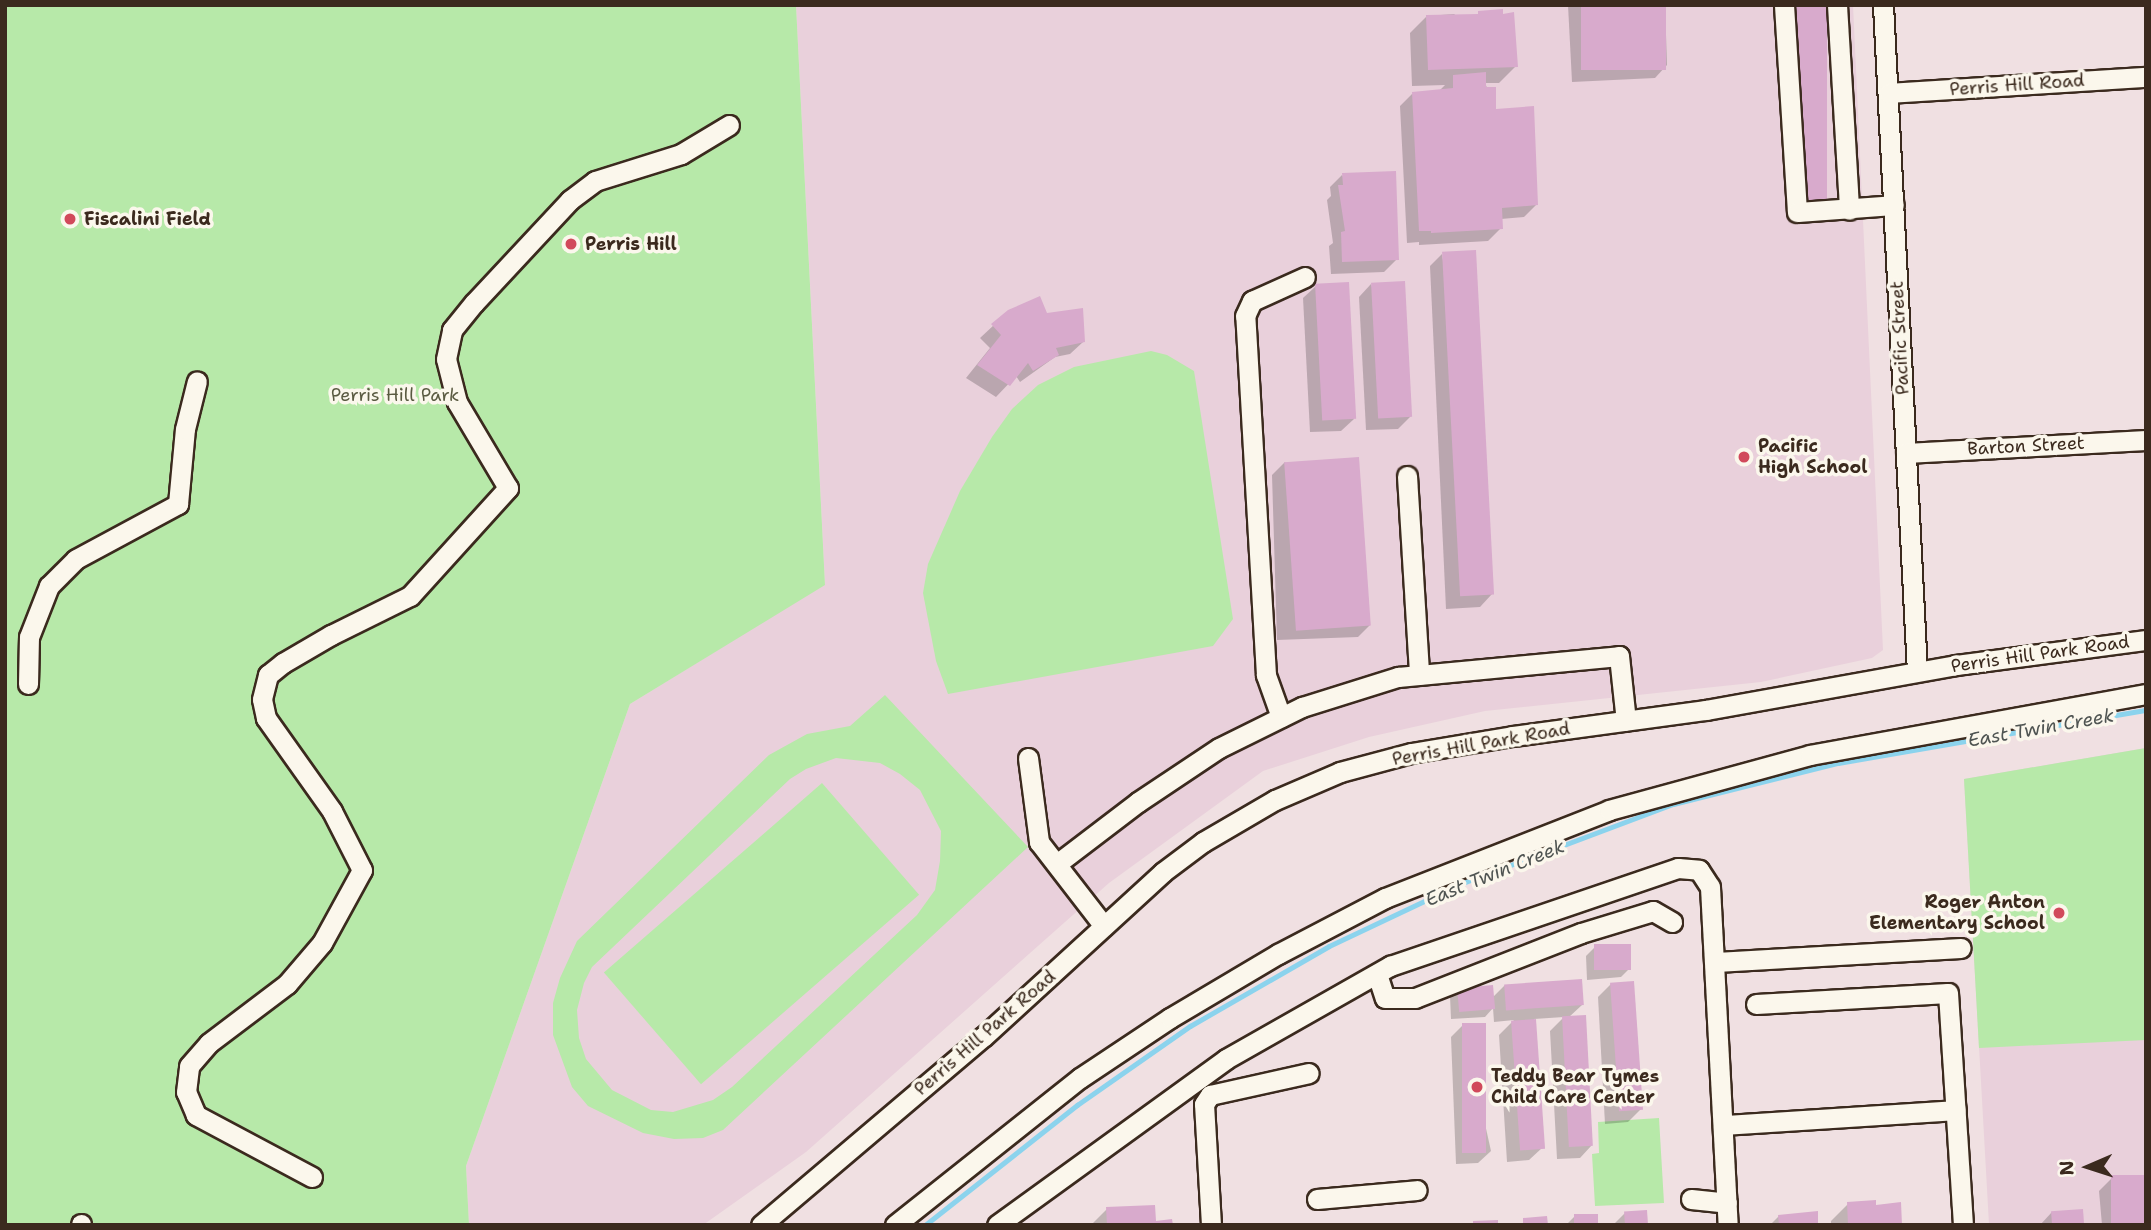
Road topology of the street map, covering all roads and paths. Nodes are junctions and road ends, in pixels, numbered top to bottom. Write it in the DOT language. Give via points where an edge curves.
graph roads {
  1 [pos="1784,5"];
  2 [pos="1837,5"];
  3 [pos="1883,5"];
  4 [pos="2146,77"];
  5 [pos="1889,93"];
  6 [pos="729,125"];
  7 [pos="1894,205"];
  8 [pos="1849,210"];
  9 [pos="1305,277"];
  10 [pos="197,381"];
  11 [pos="2146,440"];
  12 [pos="1906,453"];
  13 [pos="1407,476"];
  14 [pos="2146,640"];
  15 [pos="1917,671"];
  16 [pos="1419,675"];
  17 [pos="28,684"];
  18 [pos="2146,694"];
  19 [pos="1280,717"];
  20 [pos="1626,721"];
  21 [pos="1028,758"];
  22 [pos="1058,863"];
  23 [pos="1558,908"];
  24 [pos="1672,922"];
  25 [pos="1104,926"];
  26 [pos="1581,933"];
  27 [pos="1961,948"];
  28 [pos="1716,962"];
  29 [pos="1377,974"];
  30 [pos="1756,1004"];
  31 [pos="1309,1073"];
  32 [pos="1956,1110"];
  33 [pos="1724,1125"];
  34 [pos="312,1177"];
  35 [pos="1417,1190"];
  36 [pos="1317,1199"];
  37 [pos="1691,1199"];
  38 [pos="1727,1203"];
  39 [pos="1959,1221"];
  40 [pos="761,1225"];
  41 [pos="895,1225"];
  42 [pos="996,1225"];
  43 [pos="1211,1225"];
  44 [pos="1728,1225"];
  1 -- 8 [label="street" via="1797,212"];
  2 -- 8 [label="street"];
  3 -- 5 [label="street, Pacific Street"];
  4 -- 5 [label="street, Perris Hill Road"];
  5 -- 7 [label="street, Pacific Street"];
  6 -- 34 [label="street" via="681,154 595,181 570,200 474,303 452,330 446,359 457,402 508,488 410,596 331,635 268,675 262,698 265,718 332,811 362,870 322,943 287,984 209,1044 190,1066 186,1092 196,1115"];
  7 -- 8 [label="street"];
  7 -- 12 [label="street, Pacific Street"];
  9 -- 19 [label="street" via="1252,301 1245,316 1266,675"];
  10 -- 17 [label="street" via="185,429 178,504 76,559 49,586 29,637"];
  11 -- 12 [label="street, Barton Street"];
  12 -- 15 [label="street, Pacific Street"];
  13 -- 16 [label="street"];
  14 -- 15 [label="street, Perris Hill Park Road"];
  15 -- 20 [label="street, Perris Hill Park Road"];
  16 -- 19 [label="street" via="1366,686"];
  16 -- 20 [label="street" via="1619,656"];
  18 -- 41 [label="street" via="1783,763 1609,810 1385,898 1254,968 1091,1070"];
  19 -- 22 [label="street" via="1219,748"];
  20 -- 25 [label="street, Perris Hill Park Road" via="1411,753 1340,772 1275,800 1203,842"];
  21 -- 22 [label="street" via="1039,842"];
  22 -- 25 [label="street"];
  23 -- 26 [label="street"];
  23 -- 28 [label="street" via="1678,868 1699,870 1710,887"];
  23 -- 29 [label="street"];
  24 -- 26 [label="street" via="1653,911"];
  25 -- 40 [label="street, Perris Hill Park Road" via="984,1037"];
  26 -- 29 [label="street" via="1415,998 1385,998"];
  27 -- 28 [label="street"];
  28 -- 33 [label="street"];
  29 -- 42 [label="street" via="1226,1059"];
  30 -- 32 [label="street" via="1948,993"];
  31 -- 43 [label="street" via="1210,1095 1204,1104"];
  32 -- 33 [label="street"];
  32 -- 39 [label="street"];
  33 -- 38 [label="street"];
  35 -- 36 [label="street"];
  37 -- 38 [label="street"];
  38 -- 44 [label="street"];
}
